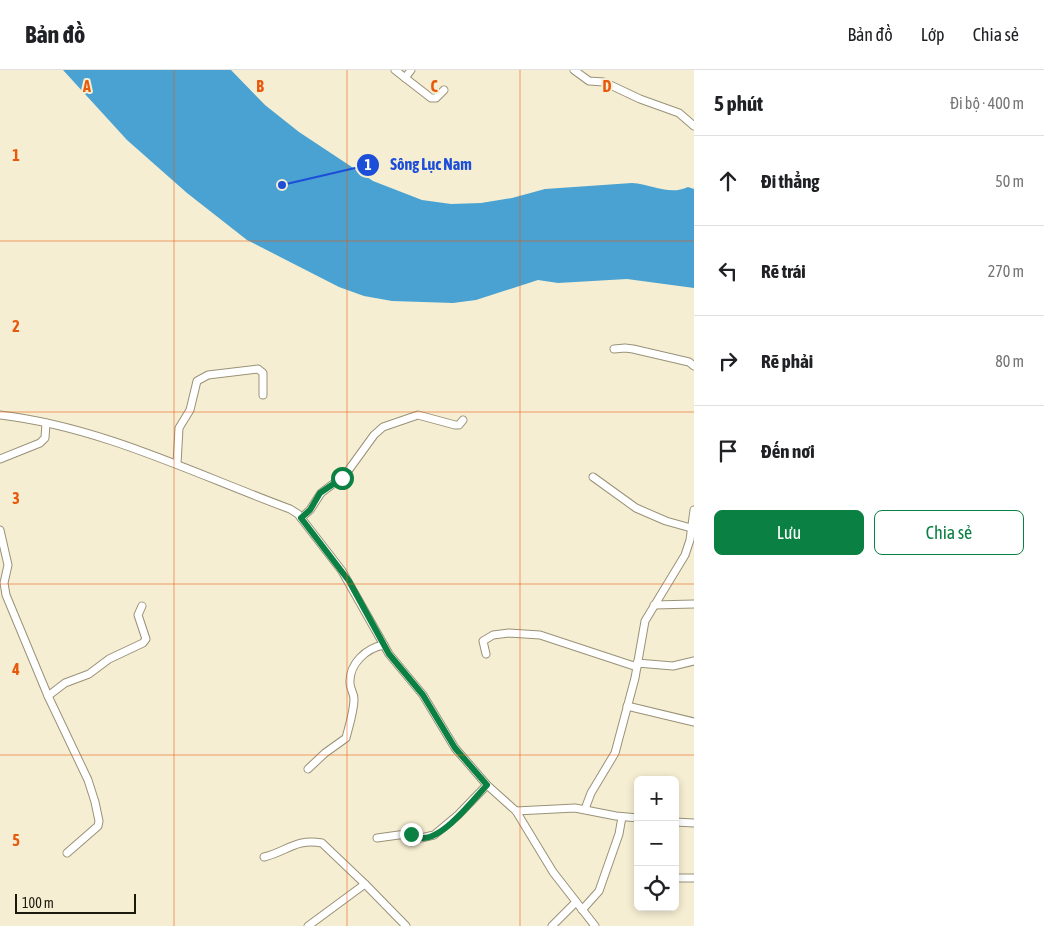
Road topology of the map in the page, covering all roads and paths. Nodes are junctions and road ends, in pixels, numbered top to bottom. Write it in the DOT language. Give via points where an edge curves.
graph roads {
  1 [pos="395,70"];
  2 [pos="411,70"];
  3 [pos="574,70"];
  4 [pos="405,78"];
  5 [pos="444,90"];
  6 [pos="694,126"];
  7 [pos="614,349"];
  8 [pos="694,366"];
  9 [pos="263,395"];
  10 [pos="0,415"];
  11 [pos="463,420"];
  12 [pos="46,423"];
  13 [pos="0,459"];
  14 [pos="177,464"];
  15 [pos="593,477"];
  16 [pos="694,510"];
  17 [pos="301,518"];
  18 [pos="691,528"];
  19 [pos="0,530"];
  20 [pos="692,540"];
  21 [pos="2,581"];
  22 [pos="694,604"];
  23 [pos="654,605"];
  24 [pos="142,606"];
  25 [pos="384,646"];
  26 [pos="486,654"];
  27 [pos="694,661"];
  28 [pos="637,665"];
  29 [pos="48,696"];
  30 [pos="627,706"];
  31 [pos="694,722"];
  32 [pos="308,769"];
  33 [pos="487,785"];
  34 [pos="584,809"];
  35 [pos="516,811"];
  36 [pos="622,817"];
  37 [pos="634,818"];
  38 [pos="679,822"];
  39 [pos="694,823"];
  40 [pos="377,838"];
  41 [pos="67,853"];
  42 [pos="264,857"];
  43 [pos="679,878"];
  44 [pos="694,878"];
  45 [pos="365,884"];
  46 [pos="576,902"];
  47 [pos="582,910"];
  48 [pos="308,926"];
  49 [pos="406,926"];
  50 [pos="552,926"];
  51 [pos="595,926"];
  1 -- 4 [label="street"];
  2 -- 4 [label="street"];
  3 -- 6 [label="street" via="590,80 604,82 679,113"];
  4 -- 5 [label="street" via="433,99"];
  7 -- 8 [label="street" via="633,349 690,362"];
  9 -- 14 [label="street" via="263,373 258,369 208,375 197,381 190,410 179,428"];
  10 -- 12 [label="street"];
  11 -- 17 [label="street" via="455,425 418,416 382,427 345,475 320,493"];
  12 -- 13 [label="street" via="45,438 40,443"];
  12 -- 14 [label="street"];
  14 -- 17 [label="street" via="290,509"];
  15 -- 18 [label="street" via="636,508"];
  16 -- 18 [label="street"];
  17 -- 25 [label="street" via="349,581"];
  18 -- 20 [label="street"];
  19 -- 21 [label="street" via="8,565"];
  20 -- 23 [label="street"];
  21 -- 29 [label="street"];
  22 -- 23 [label="street"];
  23 -- 28 [label="street" via="645,621"];
  24 -- 29 [label="street" via="138,615 146,638 143,642 108,659 89,674 65,683"];
  25 -- 32 [label="street" via="370,649 353,669 350,682 354,698 346,738"];
  25 -- 33 [label="street" via="423,695 455,748"];
  26 -- 28 [label="street" via="482,641 493,635 513,633 540,635"];
  27 -- 28 [label="street" via="673,666"];
  28 -- 30 [label="street"];
  29 -- 41 [label="street" via="88,780 99,821 96,829"];
  30 -- 31 [label="street"];
  30 -- 34 [label="street" via="615,753"];
  33 -- 35 [label="street"];
  33 -- 40 [label="street" via="434,835"];
  34 -- 35 [label="street"];
  34 -- 36 [label="street"];
  35 -- 46 [label="street" via="553,872"];
  36 -- 37 [label="street"];
  36 -- 47 [label="street" via="599,891"];
  38 -- 39 [label="street"];
  42 -- 45 [label="street" via="295,844 322,843"];
  43 -- 44 [label="street"];
  45 -- 48 [label="street"];
  45 -- 49 [label="street"];
  46 -- 47 [label="street"];
  46 -- 50 [label="street"];
  47 -- 51 [label="street"];
}
